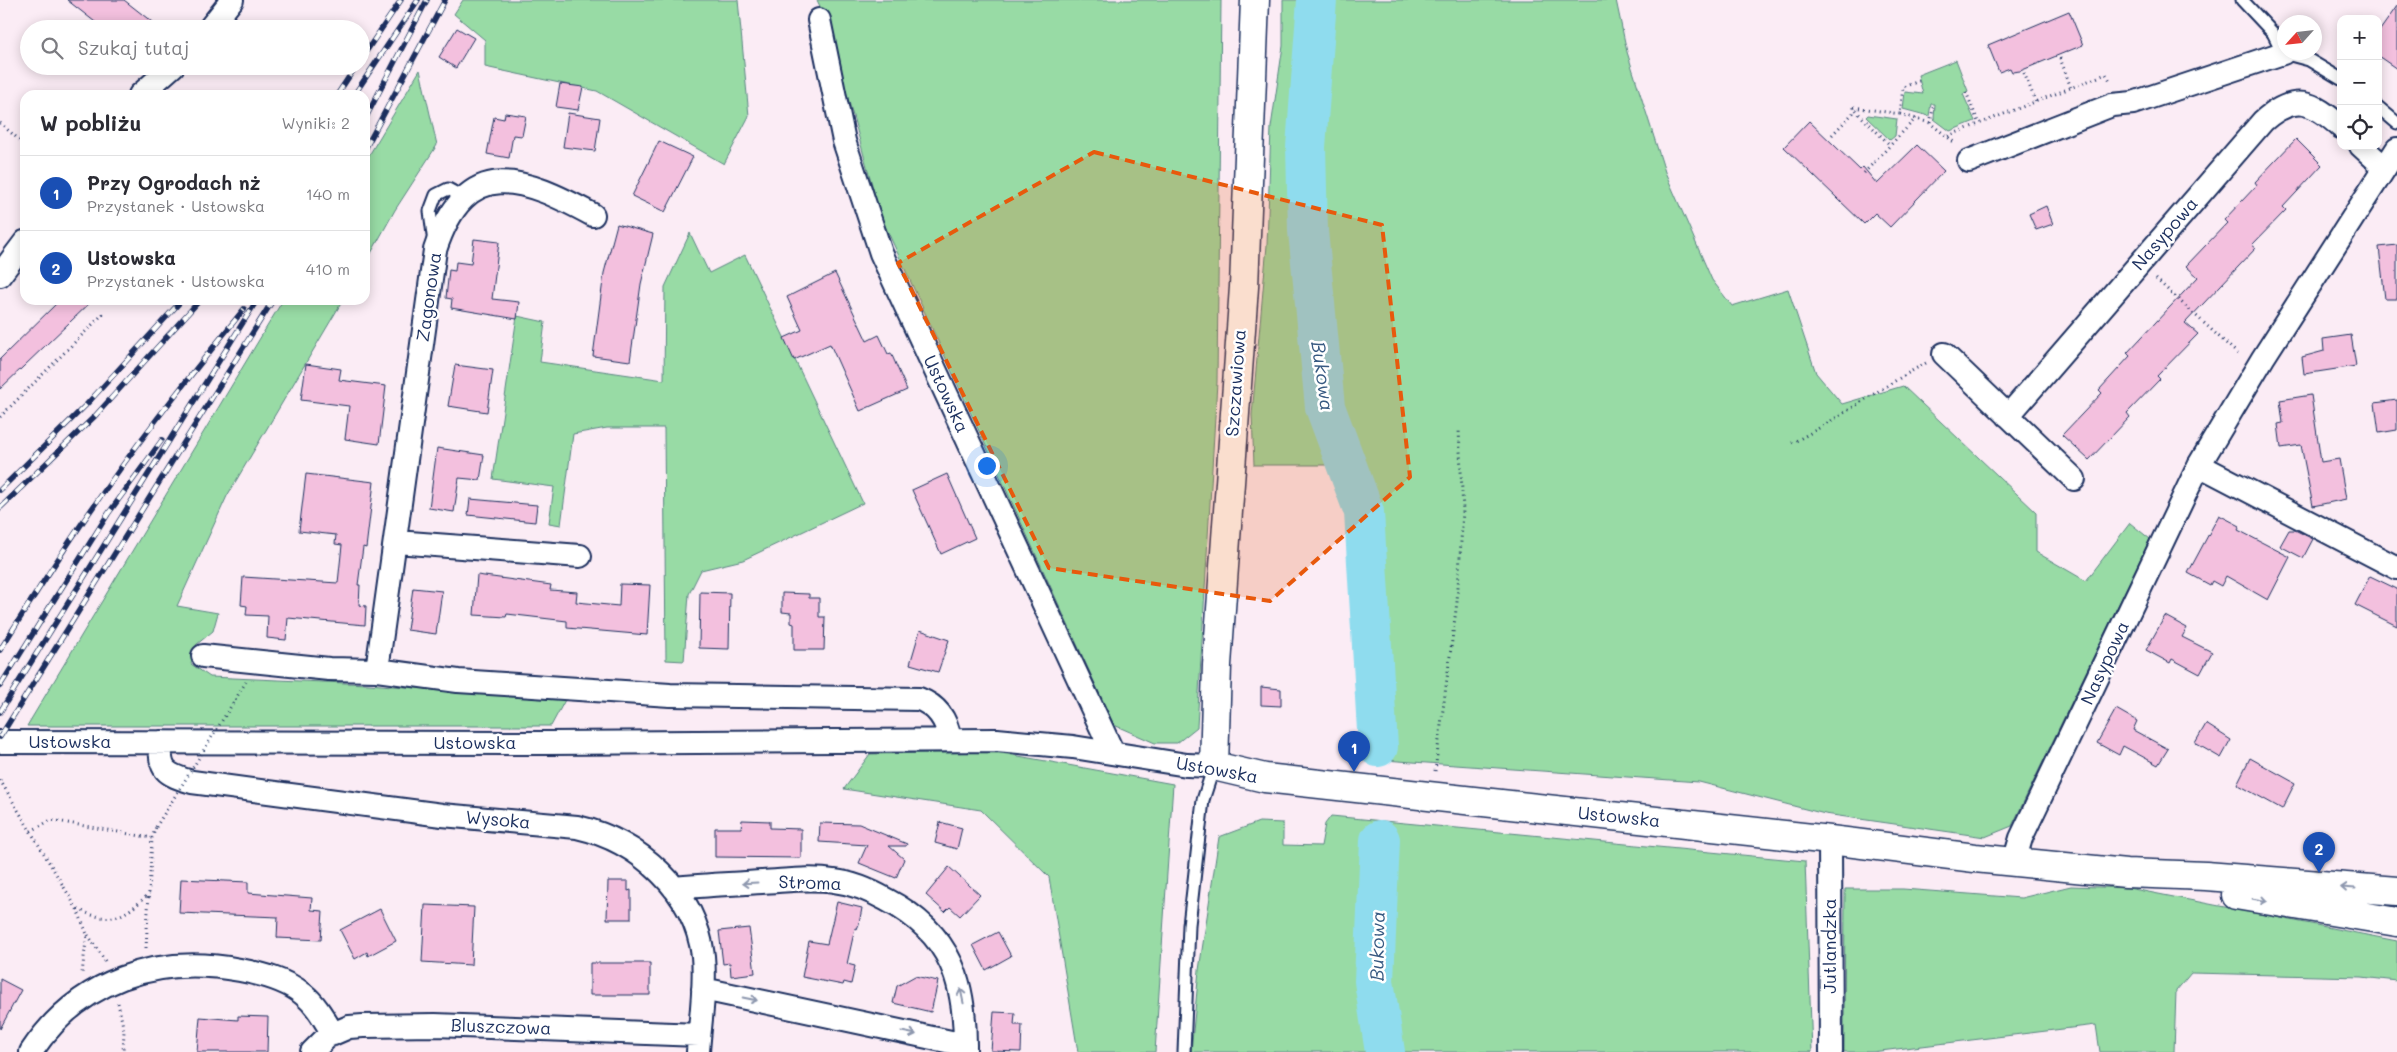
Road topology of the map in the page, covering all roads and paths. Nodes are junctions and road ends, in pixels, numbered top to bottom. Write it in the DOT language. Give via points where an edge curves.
graph roads {
  1 [pos="232,0"];
  2 [pos="1255,0"];
  3 [pos="2242,0"];
  4 [pos="216,20"];
  5 [pos="819,20"];
  6 [pos="2277,41"];
  7 [pos="2277,55"];
  8 [pos="2060,58"];
  9 [pos="2309,60"];
  10 [pos="2024,73"];
  11 [pos="163,75"];
  12 [pos="2337,77"];
  13 [pos="1919,81"];
  14 [pos="2071,88"];
  15 [pos="146,90"];
  16 [pos="1966,92"];
  17 [pos="2036,102"];
  18 [pos="1934,104"];
  19 [pos="2124,104"];
  20 [pos="1854,107"];
  21 [pos="2382,110"];
  22 [pos="1900,114"];
  23 [pos="1916,118"];
  24 [pos="0,123"];
  25 [pos="1930,123"];
  26 [pos="2397,123"];
  27 [pos="1979,124"];
  28 [pos="2337,124"];
  29 [pos="1832,135"];
  30 [pos="1948,136"];
  31 [pos="20,141"];
  32 [pos="1890,145"];
  33 [pos="2397,149"];
  34 [pos="2365,150"];
  35 [pos="1970,160"];
  36 [pos="2385,168"];
  37 [pos="1864,173"];
  38 [pos="594,215"];
  39 [pos="20,249"];
  40 [pos="2160,273"];
  41 [pos="0,275"];
  42 [pos="2155,278"];
  43 [pos="2149,286"];
  44 [pos="104,313"];
  45 [pos="2236,353"];
  46 [pos="1944,354"];
  47 [pos="2008,416"];
  48 [pos="0,417"];
  49 [pos="1459,430"];
  50 [pos="1792,443"];
  51 [pos="2199,465"];
  52 [pos="2074,479"];
  53 [pos="396,542"];
  54 [pos="580,556"];
  55 [pos="2397,568"];
  56 [pos="203,656"];
  57 [pos="378,670"];
  58 [pos="246,682"];
  59 [pos="950,740"];
  60 [pos="0,742"];
  61 [pos="161,742"];
  62 [pos="1113,753"];
  63 [pos="1436,764"];
  64 [pos="1214,766"];
  65 [pos="183,774"];
  66 [pos="191,775"];
  67 [pos="0,780"];
  68 [pos="31,831"];
  69 [pos="152,838"];
  70 [pos="1830,840"];
  71 [pos="2014,862"];
  72 [pos="2126,873"];
  73 [pos="674,888"];
  74 [pos="2397,891"];
  75 [pos="149,893"];
  76 [pos="78,909"];
  77 [pos="2397,922"];
  78 [pos="87,934"];
  79 [pos="145,971"];
  80 [pos="99,983"];
  81 [pos="703,989"];
  82 [pos="332,1034"];
  83 [pos="698,1043"];
  84 [pos="965,1048"];
  85 [pos="31,1052"];
  86 [pos="123,1052"];
  87 [pos="312,1052"];
  88 [pos="1184,1052"];
  89 [pos="1831,1052"];
  1 -- 4 [label="street"];
  2 -- 64 [label="street, Szczawiowa" via="1244,287 1217,665"];
  3 -- 6 [label="lane"];
  5 -- 62 [label="street, Ustowska" via="844,141 881,253"];
  7 -- 19 [label="street"];
  8 -- 14 [label="path"];
  9 -- 12 [label="lane"];
  10 -- 17 [label="path"];
  11 -- 15 [label="street"];
  13 -- 22 [label="path" via="1903,87"];
  14 -- 17 [label="path"];
  14 -- 19 [label="path" via="2106,74"];
  16 -- 27 [label="path"];
  17 -- 27 [label="path"];
  18 -- 25 [label="path"];
  19 -- 35 [label="street" via="2112,105"];
  20 -- 22 [label="path"];
  20 -- 29 [label="path" via="1853,114"];
  20 -- 32 [label="path"];
  21 -- 26 [label="lane"];
  22 -- 23 [label="path"];
  23 -- 25 [label="path"];
  23 -- 32 [label="path"];
  24 -- 31 [label="path"];
  25 -- 30 [label="path"];
  27 -- 30 [label="path"];
  28 -- 47 [label="street, Nasypowa" via="2327,114 2305,103 2286,105 2263,121"];
  30 -- 35 [label="path"];
  32 -- 37 [label="path"];
  33 -- 36 [label="street, Nasypowa"];
  34 -- 36 [label="street"];
  36 -- 51 [label="street, Nasypowa" via="2263,358"];
  38 -- 53 [label="street, Zagonowa" via="550,192 518,182 502,181 464,198 447,220 435,250"];
  39 -- 41 [label="street"];
  40 -- 42 [label="path"];
  42 -- 43 [label="path"];
  42 -- 45 [label="path"];
  44 -- 48 [label="path"];
  46 -- 47 [label="street"];
  46 -- 50 [label="path" via="1897,378 1827,425"];
  47 -- 52 [label="street"];
  49 -- 63 [label="path" via="1463,511 1457,602"];
  51 -- 55 [label="street"];
  51 -- 71 [label="street, Nasypowa" via="2021,838"];
  53 -- 54 [label="street"];
  53 -- 57 [label="street, Zagonowa"];
  56 -- 57 [label="street" via="329,669"];
  57 -- 59 [label="street" via="458,681 670,696 919,699 928,702 940,714"];
  58 -- 69 [label="path, bridge"];
  59 -- 61 [label="street, Ustowska"];
  59 -- 62 [label="street, Ustowska" via="1015,741"];
  60 -- 61 [label="street, Ustowska"];
  61 -- 73 [label="street, Wysoka" via="160,764 165,771 192,782 442,815 593,830 642,857"];
  62 -- 64 [label="street, Ustowska"];
  64 -- 70 [label="street, Ustowska" via="1265,778"];
  64 -- 88 [label="lane" via="1203,800 1189,925"];
  65 -- 66 [label="path"];
  67 -- 68 [label="path"];
  68 -- 69 [label="path" via="51,820"];
  68 -- 76 [label="path"];
  69 -- 75 [label="path"];
  70 -- 71 [label="street, Ustowska"];
  70 -- 89 [label="street, Jutlandzka"];
  71 -- 72 [label="street, Ustowska"];
  74 -- 72 [label="street, Ustowska, one-way"];
  72 -- 77 [label="street, Ustowska, one-way" via="2202,890"];
  73 -- 81 [label="street, Wysoka" via="697,930 703,957"];
  84 -- 73 [label="street, Stroma, one-way" via="964,1003 950,961 930,931 896,904 834,881"];
  75 -- 76 [label="path" via="135,908 107,919"];
  75 -- 79 [label="path"];
  76 -- 78 [label="path"];
  78 -- 80 [label="path"];
  78 -- 80 [label="path" via="82,974"];
  79 -- 80 [label="street"];
  79 -- 82 [label="street" via="163,967 215,966 280,980 314,1004"];
  80 -- 85 [label="street" via="54,1022"];
  80 -- 86 [label="path" via="118,1001 124,1031"];
  81 -- 83 [label="street, Wysoka"];
  81 -- 84 [label="street, Stroma, one-way"];
  82 -- 83 [label="street, Bluszczowa" via="349,1027 401,1025"];
  82 -- 87 [label="street, Bluszczowa"];
}
